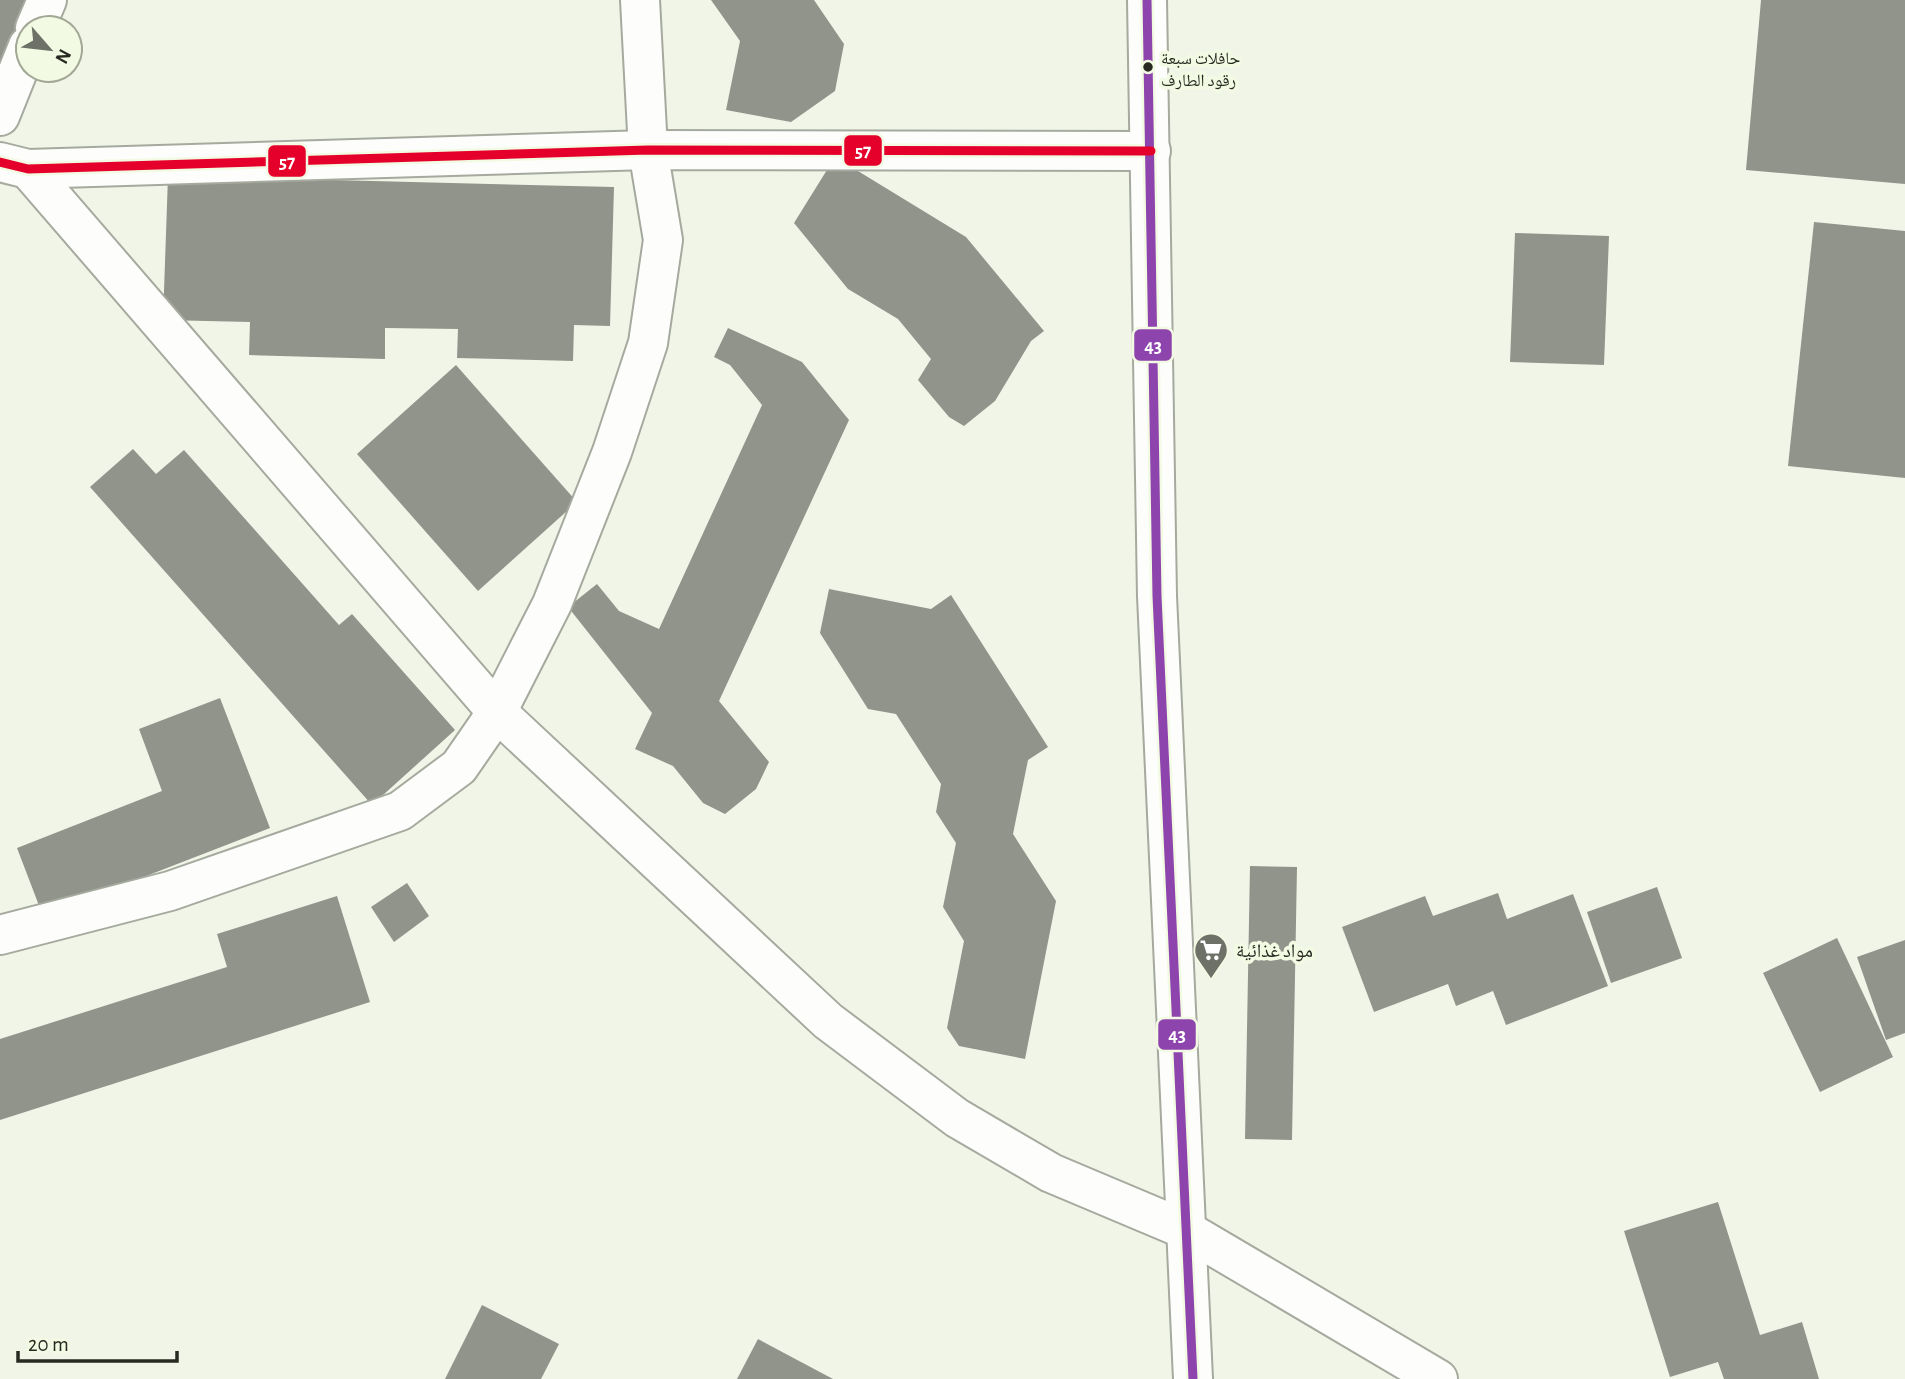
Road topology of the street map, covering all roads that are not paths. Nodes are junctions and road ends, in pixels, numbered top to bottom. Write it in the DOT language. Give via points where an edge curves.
graph roads {
  1 [pos="640,0"];
  2 [pos="1147,0"];
  3 [pos="14,81"];
  4 [pos="0,116"];
  5 [pos="648,150"];
  6 [pos="1151,151"];
  7 [pos="14,165"];
  8 [pos="496,712"];
  9 [pos="2,932"];
  10 [pos="1184,1229"];
  11 [pos="1193,1379"];
  12 [pos="1438,1379"];
  1 -- 5 [label="street"];
  2 -- 6 [label="street"];
  3 -- 4 [label="street"];
  5 -- 6 [label="street"];
  5 -- 7 [label="street"];
  5 -- 8 [label="street" via="663,240 648,343 612,452 552,604"];
  6 -- 10 [label="street" via="1157,596"];
  7 -- 8 [label="street"];
  8 -- 9 [label="street" via="459,767 400,811 170,891"];
  8 -- 10 [label="street" via="828,1020 957,1118 1051,1174"];
  10 -- 11 [label="street"];
  10 -- 12 [label="street"];
}
